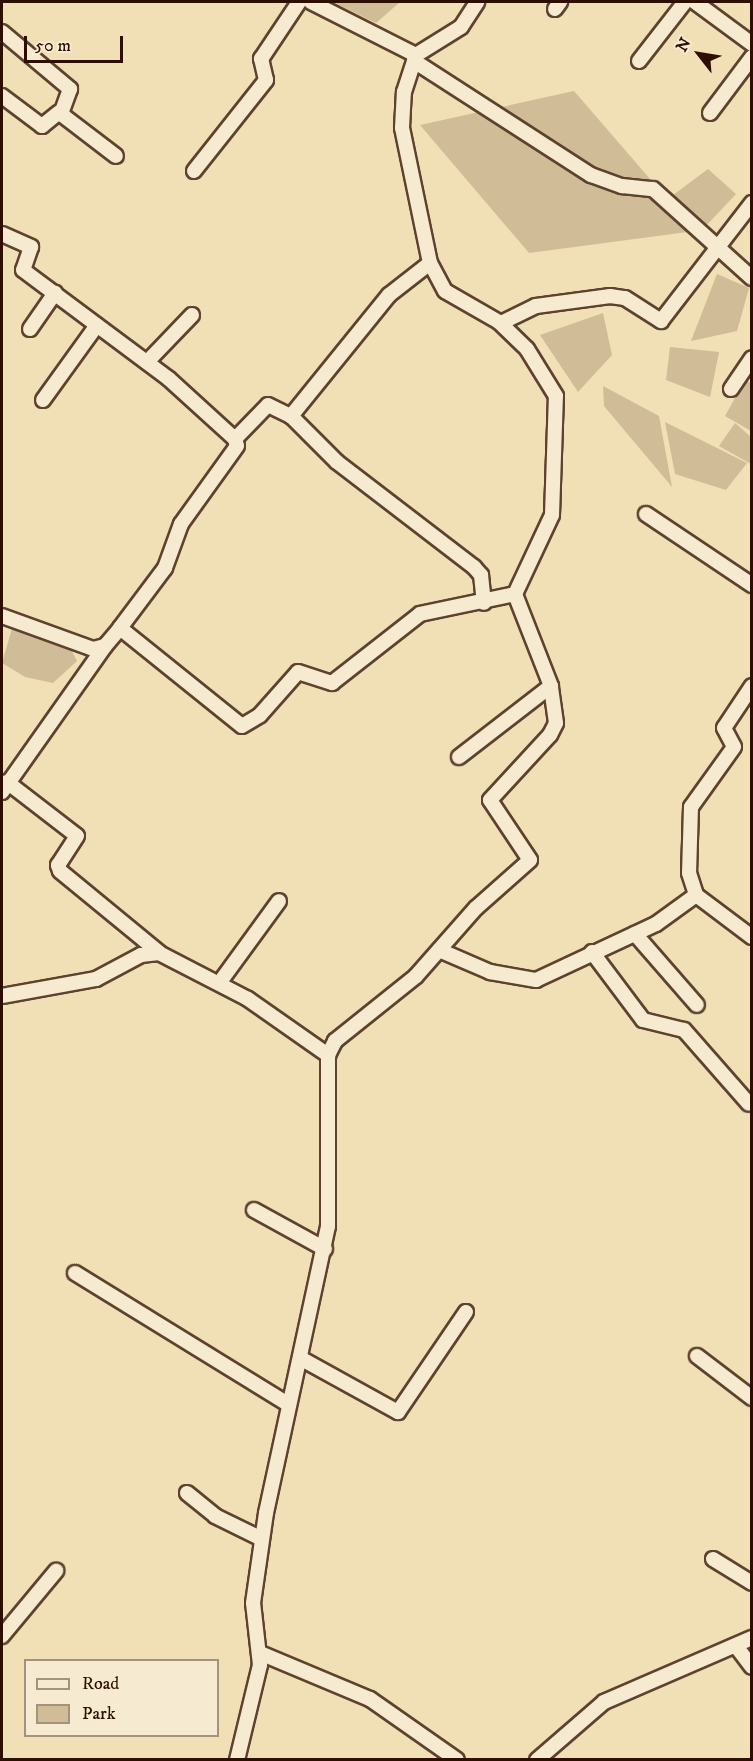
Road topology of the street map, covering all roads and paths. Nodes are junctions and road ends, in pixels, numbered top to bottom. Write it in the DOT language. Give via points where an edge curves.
graph roads {
  1 [pos="299,2"];
  2 [pos="311,2"];
  3 [pos="477,2"];
  4 [pos="685,2"];
  5 [pos="695,2"];
  6 [pos="2,32"];
  7 [pos="752,44"];
  8 [pos="752,57"];
  9 [pos="415,58"];
  10 [pos="639,61"];
  11 [pos="2,96"];
  12 [pos="59,112"];
  13 [pos="710,113"];
  14 [pos="116,156"];
  15 [pos="194,171"];
  16 [pos="752,203"];
  17 [pos="2,234"];
  18 [pos="717,249"];
  19 [pos="430,263"];
  20 [pos="752,278"];
  21 [pos="55,293"];
  22 [pos="192,315"];
  23 [pos="501,323"];
  24 [pos="97,325"];
  25 [pos="30,329"];
  26 [pos="752,358"];
  27 [pos="147,362"];
  28 [pos="731,390"];
  29 [pos="44,400"];
  30 [pos="291,416"];
  31 [pos="235,439"];
  32 [pos="646,514"];
  33 [pos="752,585"];
  34 [pos="515,594"];
  35 [pos="484,603"];
  36 [pos="2,616"];
  37 [pos="120,628"];
  38 [pos="105,646"];
  39 [pos="550,686"];
  40 [pos="752,686"];
  41 [pos="459,757"];
  42 [pos="4,787"];
  43 [pos="696,895"];
  44 [pos="279,901"];
  45 [pos="635,934"];
  46 [pos="752,938"];
  47 [pos="440,950"];
  48 [pos="592,952"];
  49 [pos="162,954"];
  50 [pos="220,982"];
  51 [pos="2,996"];
  52 [pos="697,1005"];
  53 [pos="328,1055"];
  54 [pos="749,1104"];
  55 [pos="254,1210"];
  56 [pos="325,1249"];
  57 [pos="75,1273"];
  58 [pos="466,1312"];
  59 [pos="697,1356"];
  60 [pos="300,1358"];
  61 [pos="752,1398"];
  62 [pos="288,1404"];
  63 [pos="187,1493"];
  64 [pos="262,1539"];
  65 [pos="713,1559"];
  66 [pos="56,1571"];
  67 [pos="752,1583"];
  68 [pos="2,1636"];
  69 [pos="752,1638"];
  70 [pos="736,1646"];
  71 [pos="260,1653"];
  72 [pos="752,1667"];
  73 [pos="237,1760"];
  74 [pos="457,1760"];
  75 [pos="537,1760"];
  1 -- 15 [label="street" via="261,60 266,80"];
  2 -- 9 [label="street"];
  3 -- 9 [label="street" via="461,27"];
  4 -- 10 [label="street"];
  5 -- 7 [label="street"];
  6 -- 12 [label="street" via="70,89"];
  8 -- 13 [label="street"];
  9 -- 18 [label="street" via="591,175 622,186 653,189"];
  9 -- 19 [label="street" via="404,92 402,128"];
  11 -- 12 [label="street" via="42,126"];
  12 -- 14 [label="street"];
  16 -- 18 [label="street"];
  17 -- 21 [label="street" via="31,247 22,267"];
  18 -- 20 [label="street"];
  18 -- 23 [label="street" via="661,321 625,298 610,296 536,306"];
  19 -- 23 [label="street" via="445,291"];
  19 -- 30 [label="street" via="389,295"];
  21 -- 24 [label="street"];
  21 -- 25 [label="street"];
  22 -- 27 [label="street"];
  23 -- 34 [label="street" via="552,382 558,409 552,515"];
  24 -- 27 [label="street"];
  24 -- 29 [label="street"];
  26 -- 28 [label="street"];
  27 -- 31 [label="street"];
  30 -- 31 [label="street" via="268,405"];
  30 -- 35 [label="street" via="337,462 474,567 481,575"];
  31 -- 37 [label="street" via="234,453 181,524 165,568"];
  32 -- 33 [label="street"];
  34 -- 35 [label="street"];
  34 -- 39 [label="street"];
  35 -- 37 [label="street" via="441,607 420,614 332,682 298,672 260,715 242,726"];
  36 -- 38 [label="street" via="93,649"];
  37 -- 38 [label="street"];
  38 -- 42 [label="street"];
  39 -- 41 [label="street"];
  39 -- 47 [label="street" via="556,714 550,735 489,800 530,860"];
  40 -- 43 [label="street" via="724,728 734,747 691,807 689,873"];
  42 -- 49 [label="street" via="77,836 58,865 60,871"];
  43 -- 45 [label="street"];
  43 -- 46 [label="street"];
  44 -- 50 [label="street"];
  45 -- 48 [label="street"];
  45 -- 52 [label="street"];
  47 -- 48 [label="street" via="490,972 527,981"];
  47 -- 53 [label="street" via="417,976 335,1041"];
  48 -- 54 [label="street" via="643,1020 684,1030"];
  49 -- 50 [label="street"];
  49 -- 51 [label="street" via="141,955 78,984 36,987"];
  50 -- 53 [label="street"];
  53 -- 56 [label="street"];
  55 -- 56 [label="street"];
  56 -- 60 [label="street"];
  57 -- 62 [label="street"];
  58 -- 60 [label="street" via="398,1412"];
  59 -- 61 [label="street"];
  60 -- 62 [label="street"];
  62 -- 64 [label="street"];
  63 -- 64 [label="street" via="215,1515"];
  64 -- 71 [label="street" via="253,1614"];
  65 -- 67 [label="street"];
  66 -- 68 [label="street"];
  69 -- 70 [label="street"];
  70 -- 72 [label="street"];
  70 -- 75 [label="street" via="604,1702"];
  71 -- 73 [label="street" via="252,1709"];
  71 -- 74 [label="street" via="370,1700"];
}
